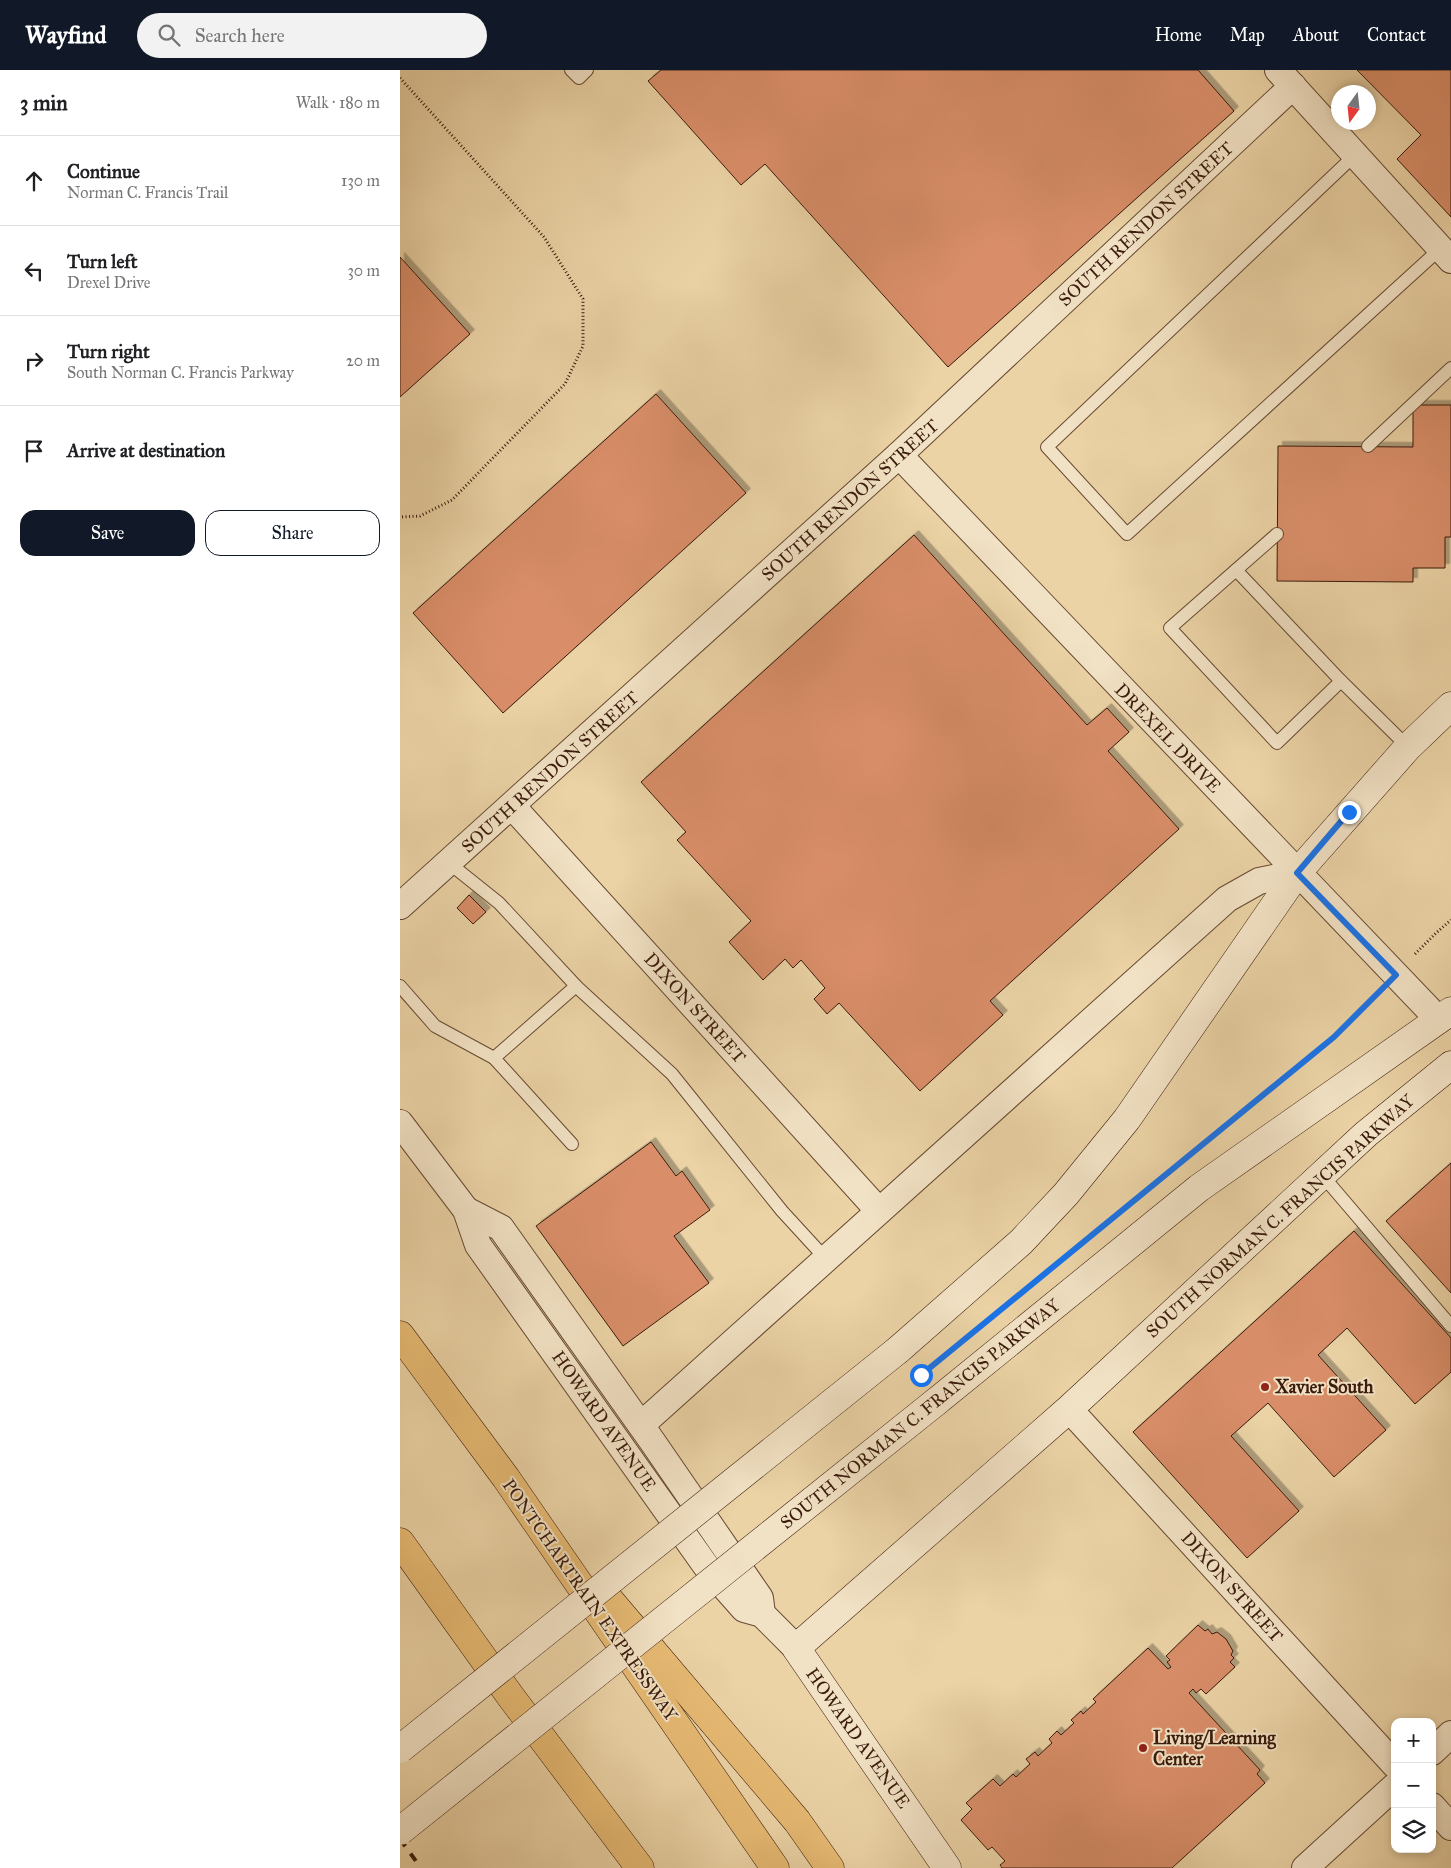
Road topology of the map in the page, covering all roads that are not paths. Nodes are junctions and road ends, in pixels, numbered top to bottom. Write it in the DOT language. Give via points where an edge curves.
graph roads {
  1 [pos="1286,78"];
  2 [pos="1356,154"];
  3 [pos="1446,254"];
  4 [pos="1451,368"];
  5 [pos="1368,446"];
  6 [pos="899,456"];
  7 [pos="1277,534"];
  8 [pos="1236,570"];
  9 [pos="1341,681"];
  10 [pos="1451,706"];
  11 [pos="1408,747"];
  12 [pos="512,806"];
  13 [pos="449,863"];
  14 [pos="1297,873"];
  15 [pos="400,906"];
  16 [pos="400,986"];
  17 [pos="576,986"];
  18 [pos="1445,1016"];
  19 [pos="494,1058"];
  20 [pos="1451,1065"];
  21 [pos="400,1123"];
  22 [pos="572,1144"];
  23 [pos="1322,1175"];
  24 [pos="466,1210"];
  25 [pos="879,1211"];
  26 [pos="826,1259"];
  27 [pos="1451,1326"];
  28 [pos="400,1335"];
  29 [pos="1069,1409"];
  30 [pos="641,1425"];
  31 [pos="506,1478"];
  32 [pos="400,1542"];
  33 [pos="762,1614"];
  34 [pos="796,1648"];
  35 [pos="1451,1734"];
  36 [pos="1436,1748"];
  37 [pos="400,1749"];
  38 [pos="1393,1763"];
  39 [pos="1391,1790"];
  40 [pos="587,1797"];
  41 [pos="1434,1808"];
  42 [pos="1451,1827"];
  43 [pos="400,1831"];
  44 [pos="624,1868"];
  45 [pos="640,1868"];
  46 [pos="775,1868"];
  47 [pos="830,1868"];
  48 [pos="947,1868"];
  49 [pos="1305,1868"];
  1 -- 2 [label="street"];
  1 -- 6 [label="street, SOUTH RENDON STREET"];
  2 -- 3 [label="street"];
  2 -- 3 [label="lane" via="1047,447 1127,534"];
  4 -- 5 [label="lane"];
  6 -- 12 [label="street, SOUTH RENDON STREET"];
  6 -- 14 [label="street, DREXEL DRIVE"];
  7 -- 8 [label="lane"];
  8 -- 9 [label="lane"];
  8 -- 9 [label="lane" via="1170,628 1277,743"];
  9 -- 11 [label="lane"];
  10 -- 11 [label="street"];
  11 -- 14 [label="street"];
  12 -- 13 [label="street, SOUTH RENDON STREET"];
  12 -- 25 [label="street, DIXON STREET"];
  13 -- 15 [label="street, SOUTH RENDON STREET"];
  13 -- 17 [label="lane" via="499,904"];
  14 -- 18 [label="street, DREXEL DRIVE" via="1396,975"];
  14 -- 25 [label="street" via="1259,881 1227,899"];
  14 -- 37 [label="street, bridge" via="1126,1119 1066,1194 1021,1242 898,1350"];
  16 -- 19 [label="lane" via="435,1026"];
  17 -- 19 [label="lane"];
  17 -- 26 [label="lane" via="672,1074 782,1211"];
  18 -- 43 [label="street, SOUTH NORMAN C. FRANCIS PARKWAY, bridge" via="1199,1188"];
  19 -- 22 [label="lane"];
  20 -- 23 [label="street, SOUTH NORMAN C. FRANCIS PARKWAY" via="1366,1134"];
  21 -- 24 [label="street, HOWARD AVENUE"];
  23 -- 27 [label="lane"];
  23 -- 29 [label="street, SOUTH NORMAN C. FRANCIS PARKWAY"];
  24 -- 30 [label="street, HOWARD AVENUE" via="501,1228"];
  24 -- 33 [label="street, HOWARD AVENUE" via="478,1245 706,1566 744,1609"];
  25 -- 26 [label="street"];
  26 -- 30 [label="street"];
  28 -- 31 [label="highway, PONTCHARTRAIN EXPRESSWAY"];
  29 -- 34 [label="street, SOUTH NORMAN C. FRANCIS PARKWAY"];
  29 -- 38 [label="street, DIXON STREET"];
  30 -- 33 [label="street, HOWARD AVENUE" via="760,1598"];
  31 -- 46 [label="highway, PONTCHARTRAIN EXPRESSWAY"];
  31 -- 47 [label="highway" via="796,1821"];
  32 -- 40 [label="highway"];
  33 -- 34 [label="street, HOWARD AVENUE"];
  34 -- 48 [label="street, HOWARD AVENUE"];
  35 -- 36 [label="street"];
  39 -- 49 [label="street"];
  40 -- 44 [label="highway"];
  40 -- 45 [label="highway"];
  41 -- 42 [label="street"];
}
